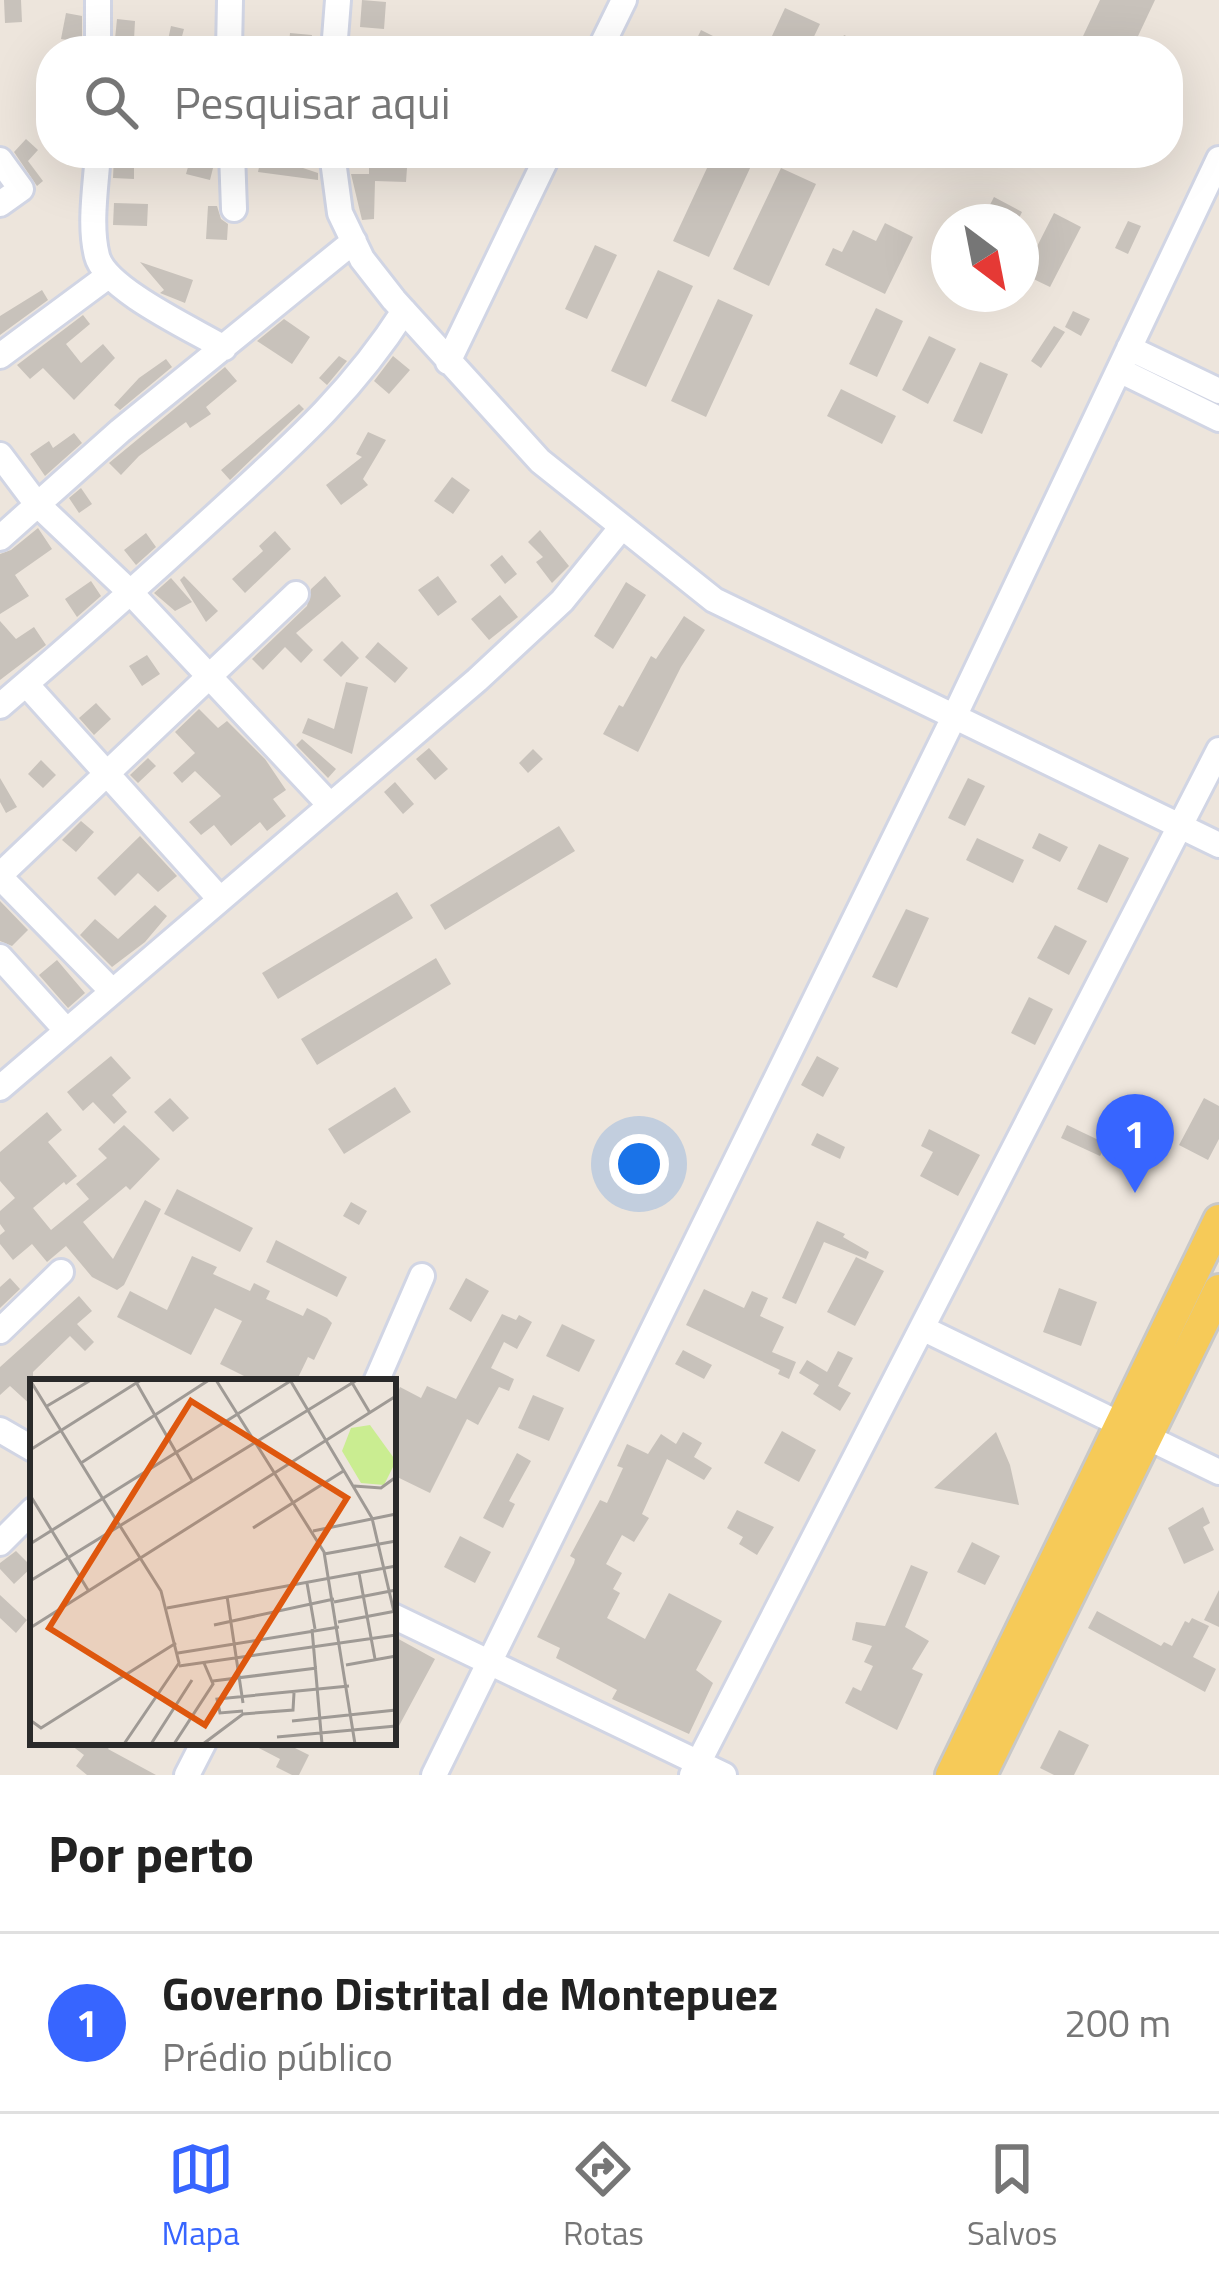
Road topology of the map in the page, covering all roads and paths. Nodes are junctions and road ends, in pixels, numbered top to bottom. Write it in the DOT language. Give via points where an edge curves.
graph roads {
  1 [pos="98,0"];
  2 [pos="230,0"];
  3 [pos="338,0"];
  4 [pos="623,0"];
  5 [pos="98,36"];
  6 [pos="230,36"];
  7 [pos="335,36"];
  8 [pos="605,36"];
  9 [pos="1219,159"];
  10 [pos="0,160"];
  11 [pos="97,168"];
  12 [pos="232,168"];
  13 [pos="334,168"];
  14 [pos="542,168"];
  15 [pos="0,204"];
  16 [pos="233,209"];
  17 [pos="354,241"];
  18 [pos="108,276"];
  19 [pos="404,311"];
  20 [pos="224,348"];
  21 [pos="0,356"];
  22 [pos="1124,359"];
  23 [pos="448,362"];
  24 [pos="1219,391"];
  25 [pos="1219,419"];
  26 [pos="0,455"];
  27 [pos="36,503"];
  28 [pos="621,528"];
  29 [pos="0,538"];
  30 [pos="130,593"];
  31 [pos="296,594"];
  32 [pos="208,676"];
  33 [pos="26,684"];
  34 [pos="0,706"];
  35 [pos="954,717"];
  36 [pos="1219,750"];
  37 [pos="106,772"];
  38 [pos="329,804"];
  39 [pos="1181,828"];
  40 [pos="1219,845"];
  41 [pos="0,876"];
  42 [pos="219,898"];
  43 [pos="0,957"];
  44 [pos="112,991"];
  45 [pos="66,1030"];
  46 [pos="0,1088"];
  47 [pos="1218,1224"];
  48 [pos="61,1272"];
  49 [pos="422,1276"];
  50 [pos="1219,1290"];
  51 [pos="922,1328"];
  52 [pos="0,1331"];
  53 [pos="377,1379"];
  54 [pos="0,1430"];
  55 [pos="1134,1430"];
  56 [pos="30,1447"];
  57 [pos="1219,1472"];
  58 [pos="30,1513"];
  59 [pos="0,1543"];
  60 [pos="396,1617"];
  61 [pos="490,1661"];
  62 [pos="1013,1680"];
  63 [pos="202,1745"];
  64 [pos="695,1769"];
  65 [pos="187,1775"];
  66 [pos="434,1775"];
  67 [pos="724,1775"];
  68 [pos="951,1775"];
  69 [pos="981,1775"];
  1 -- 5 [label="street"];
  2 -- 6 [label="street"];
  3 -- 7 [label="street"];
  4 -- 8 [label="street"];
  9 -- 22 [label="street"];
  10 -- 15 [label="street" via="21,189"];
  11 -- 18 [label="street" via="94,236"];
  12 -- 16 [label="street"];
  13 -- 17 [label="street" via="340,213"];
  14 -- 23 [label="street"];
  17 -- 19 [label="street"];
  17 -- 20 [label="street"];
  18 -- 20 [label="street"];
  18 -- 21 [label="street"];
  19 -- 23 [label="street"];
  19 -- 30 [label="street" via="325,416"];
  20 -- 27 [label="street"];
  22 -- 24 [label="street"];
  22 -- 25 [label="street"];
  22 -- 35 [label="street"];
  23 -- 28 [label="street" via="540,461"];
  26 -- 27 [label="street"];
  27 -- 29 [label="street"];
  27 -- 30 [label="street"];
  28 -- 35 [label="street" via="714,600"];
  28 -- 38 [label="street" via="562,602"];
  30 -- 32 [label="street"];
  30 -- 33 [label="street"];
  31 -- 32 [label="street"];
  32 -- 37 [label="street"];
  32 -- 38 [label="street"];
  33 -- 34 [label="street"];
  33 -- 37 [label="street"];
  35 -- 39 [label="street"];
  35 -- 61 [label="street"];
  36 -- 39 [label="street"];
  37 -- 41 [label="street"];
  37 -- 42 [label="street"];
  38 -- 42 [label="street"];
  39 -- 40 [label="street"];
  39 -- 51 [label="street"];
  41 -- 44 [label="street"];
  42 -- 44 [label="street"];
  43 -- 45 [label="street"];
  44 -- 45 [label="street"];
  45 -- 46 [label="street"];
  47 -- 55 [label="main road"];
  48 -- 52 [label="street"];
  49 -- 53 [label="street"];
  50 -- 55 [label="main road"];
  51 -- 55 [label="street"];
  51 -- 64 [label="street"];
  54 -- 56 [label="street"];
  55 -- 57 [label="street"];
  55 -- 62 [label="main road"];
  58 -- 59 [label="street"];
  60 -- 61 [label="street"];
  61 -- 64 [label="street"];
  61 -- 66 [label="street"];
  62 -- 68 [label="main road"];
  62 -- 69 [label="main road"];
  63 -- 65 [label="street"];
  64 -- 67 [label="street"];
}
